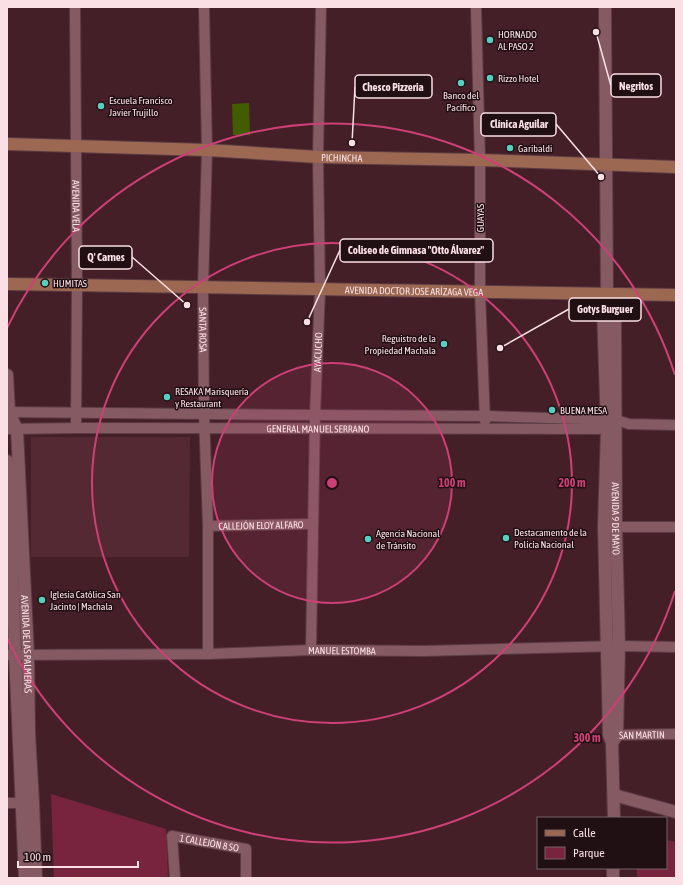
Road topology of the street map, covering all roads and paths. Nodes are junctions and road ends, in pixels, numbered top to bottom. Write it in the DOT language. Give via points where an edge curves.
graph roads {
  1 [pos="75,7"];
  2 [pos="204,7"];
  3 [pos="321,7"];
  4 [pos="476,7"];
  5 [pos="605,7"];
  6 [pos="7,144"];
  7 [pos="76,146"];
  8 [pos="207,150"];
  9 [pos="318,157"];
  10 [pos="480,160"];
  11 [pos="606,165"];
  12 [pos="676,167"];
  13 [pos="7,284"];
  14 [pos="77,285"];
  15 [pos="203,288"];
  16 [pos="320,290"];
  17 [pos="480,292"];
  18 [pos="607,295"];
  19 [pos="676,295"];
  20 [pos="7,375"];
  21 [pos="76,412"];
  22 [pos="8,414"];
  23 [pos="204,414"];
  24 [pos="315,416"];
  25 [pos="485,416"];
  26 [pos="611,424"];
  27 [pos="676,425"];
  28 [pos="76,428"];
  29 [pos="316,428"];
  30 [pos="205,429"];
  31 [pos="486,429"];
  32 [pos="12,430"];
  33 [pos="7,461"];
  34 [pos="313,524"];
  35 [pos="208,526"];
  36 [pos="610,527"];
  37 [pos="676,527"];
  38 [pos="13,530"];
  39 [pos="620,646"];
  40 [pos="676,647"];
  41 [pos="606,648"];
  42 [pos="311,650"];
  43 [pos="208,654"];
  44 [pos="11,655"];
  45 [pos="28,655"];
  46 [pos="676,734"];
  47 [pos="613,738"];
  48 [pos="614,795"];
  49 [pos="7,803"];
  50 [pos="28,803"];
  51 [pos="676,812"];
  52 [pos="614,817"];
  53 [pos="26,878"];
  54 [pos="36,878"];
  55 [pos="175,878"];
  56 [pos="246,878"];
  1 -- 7 [label="street, AVENIDA VELA"];
  2 -- 8 [label="street, SANTA ROSA"];
  3 -- 9 [label="street, AYACUCHO"];
  4 -- 10 [label="street, GUAYAS"];
  5 -- 11 [label="street, AVENIDA 9 DE MAYO"];
  6 -- 7 [label="main road, PICHINCHA"];
  7 -- 8 [label="main road, PICHINCHA"];
  7 -- 14 [label="street, AVENIDA VELA"];
  8 -- 9 [label="main road, PICHINCHA"];
  8 -- 15 [label="street, SANTA ROSA"];
  9 -- 10 [label="main road, PICHINCHA"];
  9 -- 16 [label="street, AYACUCHO"];
  10 -- 11 [label="main road, PICHINCHA"];
  10 -- 17 [label="street, GUAYAS"];
  11 -- 12 [label="main road, PICHINCHA"];
  11 -- 18 [label="street, AVENIDA 9 DE MAYO"];
  13 -- 14 [label="main road, AVENIDA DOCTOR JOSE ARÍZAGA VEGA"];
  14 -- 15 [label="main road, AVENIDA DOCTOR JOSE ARÍZAGA VEGA"];
  14 -- 21 [label="street, AVENIDA VELA"];
  15 -- 16 [label="main road, AVENIDA DOCTOR JOSE ARÍZAGA VEGA"];
  15 -- 23 [label="street, SANTA ROSA"];
  16 -- 17 [label="main road, AVENIDA DOCTOR JOSE ARÍZAGA VEGA"];
  16 -- 24 [label="street, AYACUCHO"];
  17 -- 18 [label="main road, AVENIDA DOCTOR JOSE ARÍZAGA VEGA"];
  17 -- 25 [label="street, GUAYAS"];
  18 -- 19 [label="main road, AVENIDA DOCTOR JOSE ARÍZAGA VEGA"];
  18 -- 26 [label="street, AVENIDA 9 DE MAYO" via="603,308"];
  20 -- 22 [label="street, AVENIDA DE LAS PALMERAS"];
  21 -- 22 [label="street, GENERAL MANUEL SERRANO"];
  21 -- 23 [label="street, GENERAL MANUEL SERRANO"];
  21 -- 28 [label="street, AVENIDA VELA"];
  22 -- 32 [label="street, AVENIDA DE LAS PALMERAS"];
  23 -- 24 [label="street, GENERAL MANUEL SERRANO"];
  23 -- 30 [label="street, SANTA ROSA"];
  24 -- 25 [label="street, GENERAL MANUEL SERRANO"];
  24 -- 29 [label="street, AYACUCHO"];
  25 -- 26 [label="street, GENERAL MANUEL SERRANO"];
  25 -- 31 [label="street, GUAYAS"];
  26 -- 27 [label="street, GENERAL MANUEL SERRANO"];
  26 -- 31 [label="street, GENERAL MANUEL SERRANO"];
  26 -- 36 [label="street, AVENIDA 9 DE MAYO"];
  28 -- 30 [label="street, GENERAL MANUEL SERRANO"];
  28 -- 32 [label="street, GENERAL MANUEL SERRANO"];
  29 -- 30 [label="street, GENERAL MANUEL SERRANO"];
  29 -- 31 [label="street, GENERAL MANUEL SERRANO"];
  29 -- 34 [label="street, AYACUCHO"];
  30 -- 35 [label="street, SANTA ROSA"];
  32 -- 38 [label="street, AVENIDA DE LAS PALMERAS"];
  33 -- 38 [label="street, AVENIDA DE LAS PALMERAS"];
  34 -- 35 [label="street, CALLEJÓN ELOY ALFARO"];
  34 -- 42 [label="street, AYACUCHO"];
  35 -- 43 [label="street, SANTA ROSA"];
  36 -- 37 [label="street"];
  36 -- 39 [label="street, AVENIDA 9 DE MAYO"];
  36 -- 41 [label="street, AVENIDA 9 DE MAYO"];
  38 -- 44 [label="street, AVENIDA DE LAS PALMERAS"];
  38 -- 45 [label="street, AVENIDA DE LAS PALMERAS"];
  39 -- 40 [label="street, MANUEL ESTOMBA"];
  39 -- 41 [label="street, MANUEL ESTOMBA"];
  39 -- 47 [label="street, AVENIDA 9 DE MAYO"];
  41 -- 42 [label="street, MANUEL ESTOMBA"];
  41 -- 47 [label="street, AVENIDA 9 DE MAYO"];
  42 -- 43 [label="street, MANUEL ESTOMBA"];
  43 -- 45 [label="street, MANUEL ESTOMBA"];
  44 -- 45 [label="street, MANUEL ESTOMBA"];
  44 -- 50 [label="street, AVENIDA DE LAS PALMERAS"];
  45 -- 50 [label="street, AVENIDA DE LAS PALMERAS"];
  46 -- 47 [label="street, SAN MARTIN"];
  47 -- 48 [label="street, AVENIDA 9 DE MAYO"];
  48 -- 51 [label="street"];
  48 -- 52 [label="street, AVENIDA 9 DE MAYO"];
  49 -- 50 [label="street"];
  50 -- 53 [label="street, AVENIDA DE LAS PALMERAS"];
  50 -- 54 [label="street, AVENIDA DE LAS PALMERAS"];
  55 -- 56 [label="street, 1 CALLEJÓN 8 SO" via="172,836 246,849"];
}
